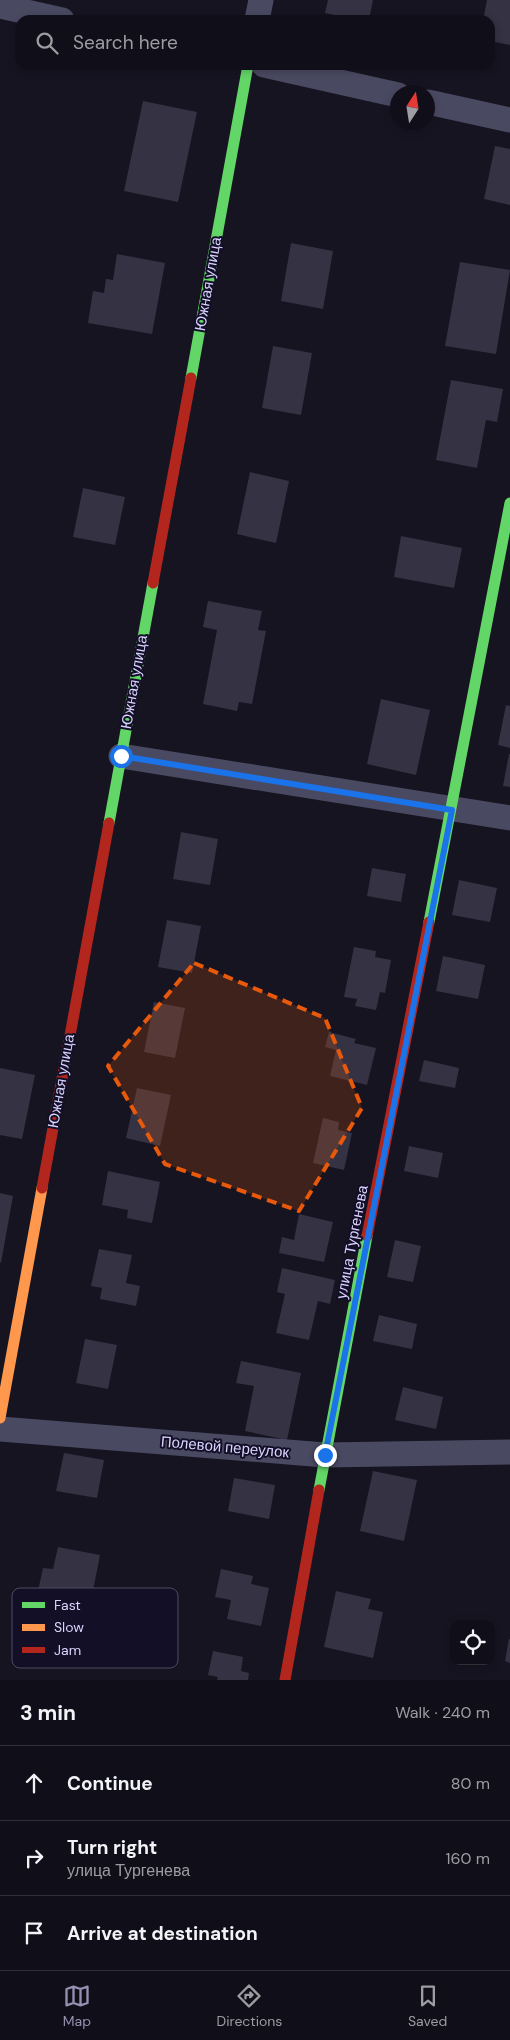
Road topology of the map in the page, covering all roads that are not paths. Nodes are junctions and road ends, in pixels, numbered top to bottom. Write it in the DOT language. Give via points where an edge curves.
graph roads {
  1 [pos="261,0"];
  2 [pos="0,6"];
  3 [pos="40,15"];
  4 [pos="258,15"];
  5 [pos="247,70"];
  6 [pos="286,70"];
  7 [pos="390,93"];
  8 [pos="435,104"];
  9 [pos="510,120"];
  10 [pos="510,503"];
  11 [pos="121,756"];
  12 [pos="452,810"];
  13 [pos="510,818"];
  14 [pos="0,1418"];
  15 [pos="0,1429"];
  16 [pos="510,1452"];
  17 [pos="325,1455"];
  18 [pos="285,1680"];
  1 -- 4 [label="street"];
  2 -- 3 [label="street"];
  5 -- 11 [label="street, Южная улица"];
  6 -- 7 [label="street"];
  8 -- 9 [label="street"];
  10 -- 12 [label="street, улица Тургенева"];
  11 -- 12 [label="street"];
  11 -- 14 [label="street, Южная улица"];
  12 -- 13 [label="street"];
  12 -- 17 [label="street, улица Тургенева"];
  15 -- 17 [label="street, Полевой переулок"];
  16 -- 17 [label="street, Полевой переулок"];
  17 -- 18 [label="street, улица Тургенева"];
}
